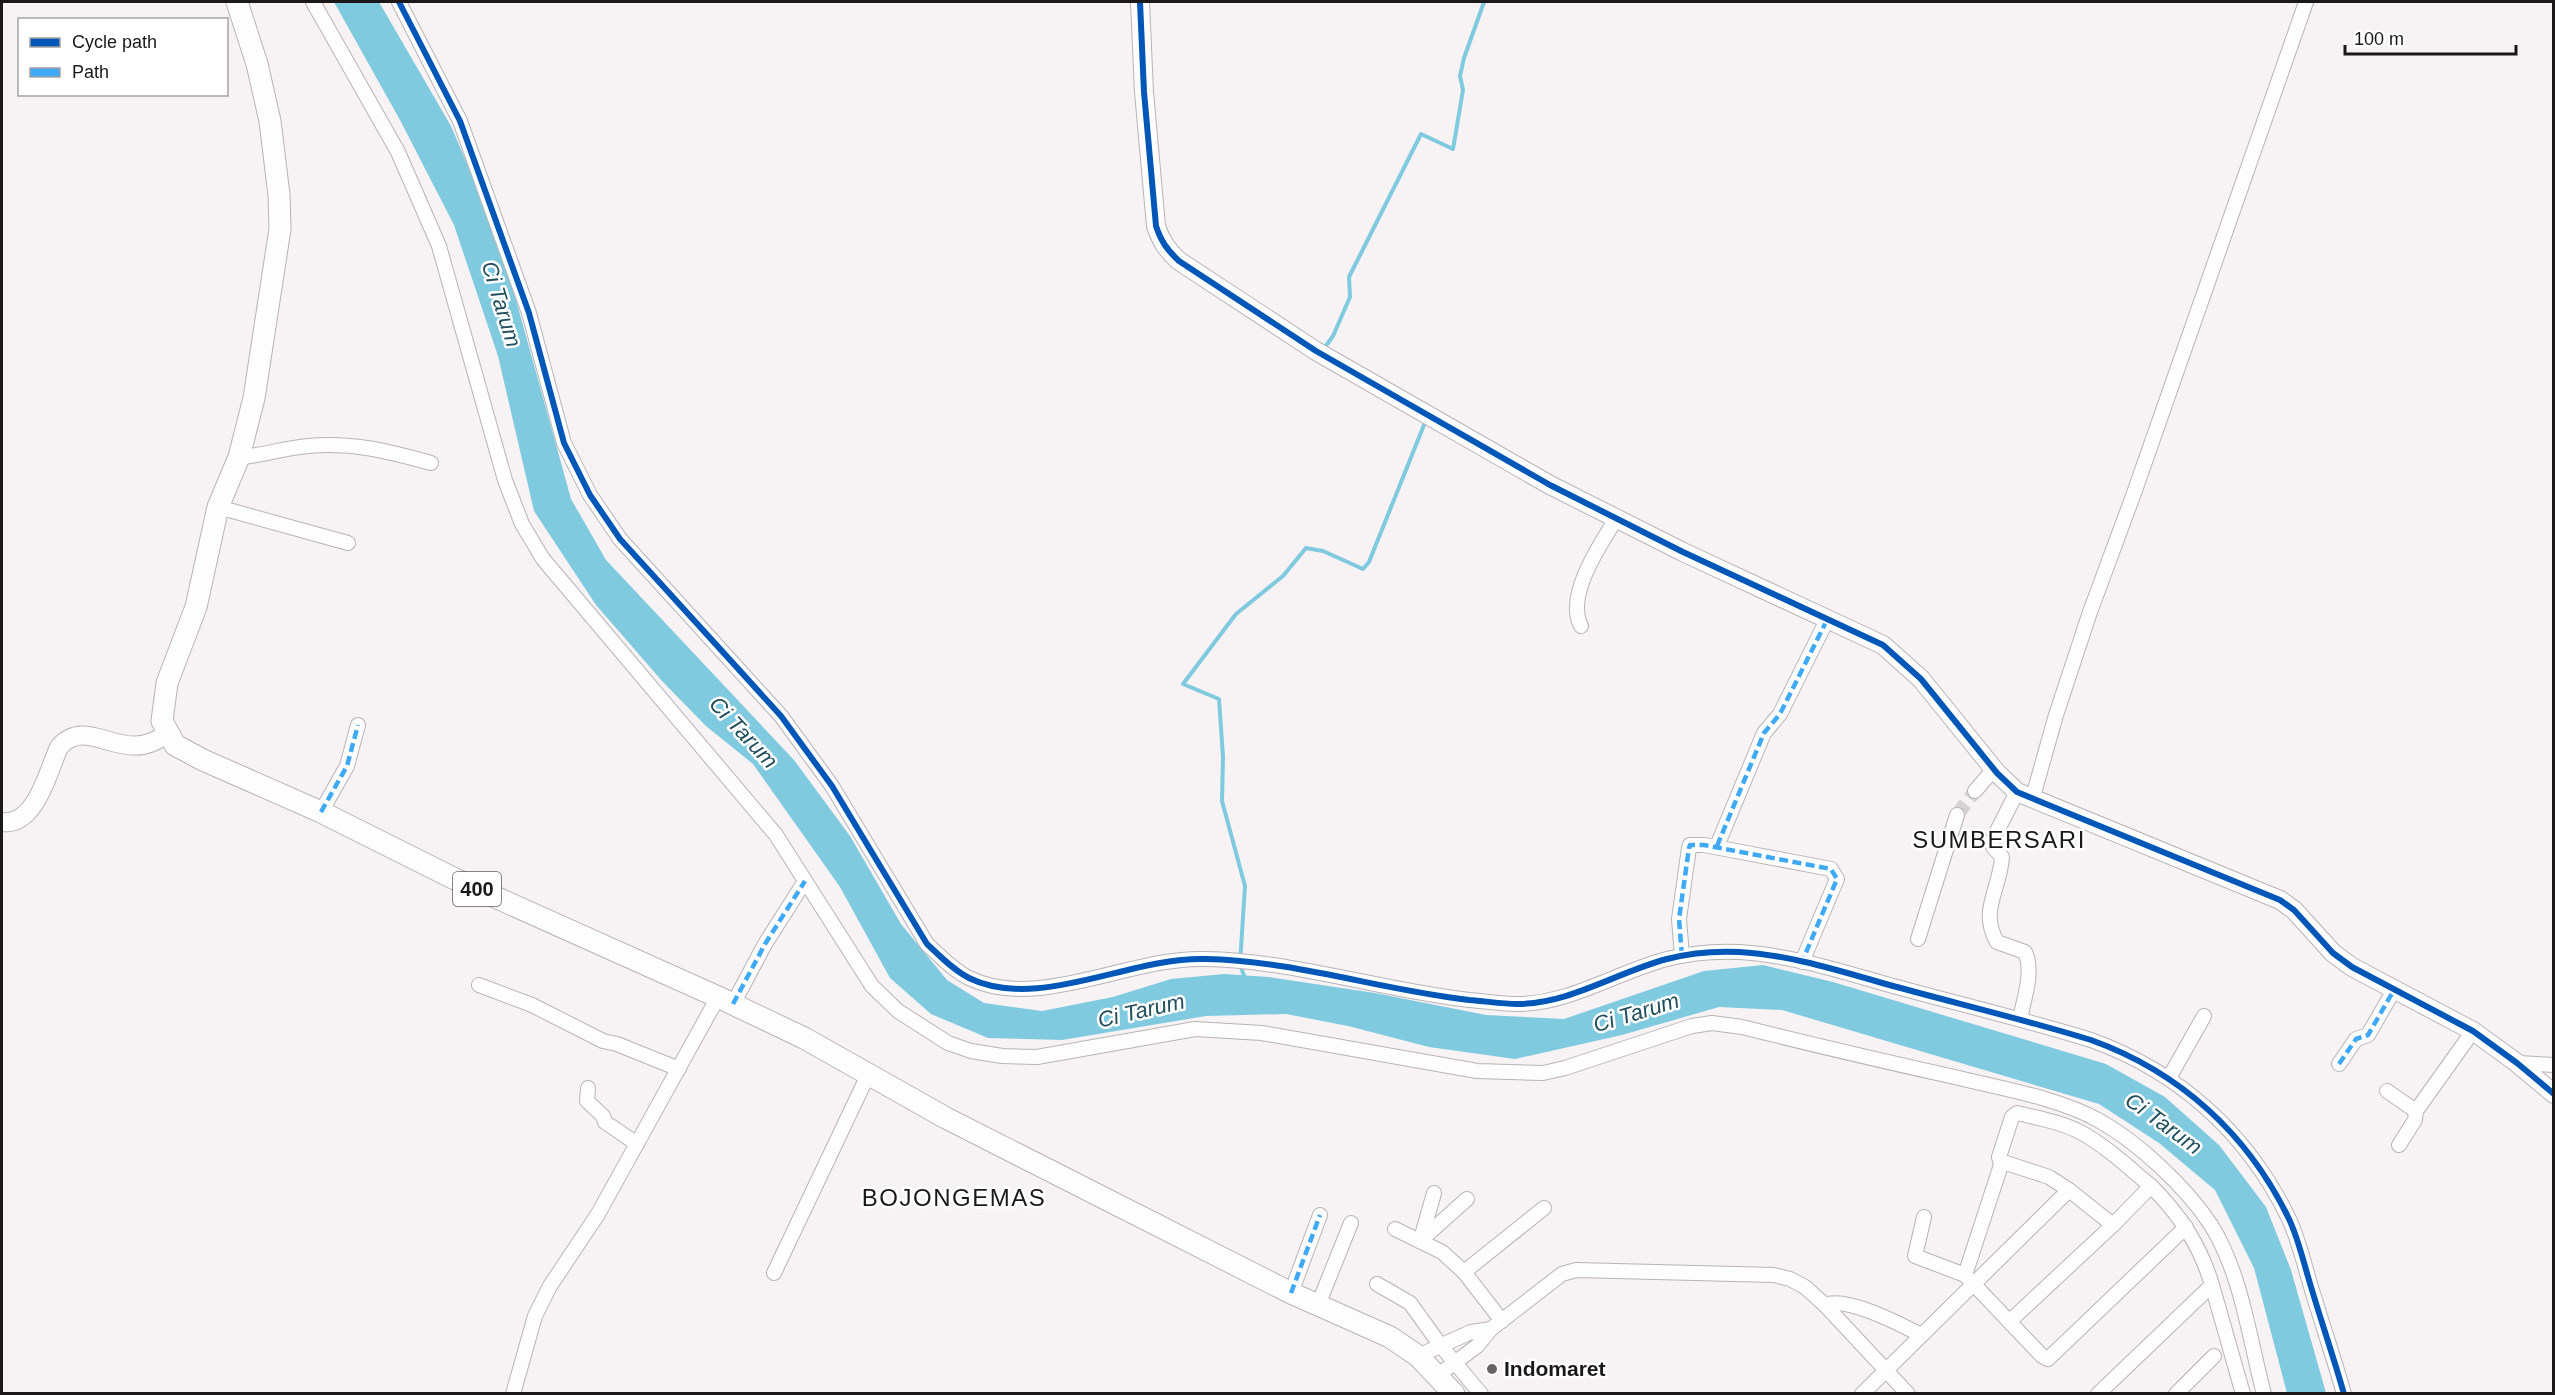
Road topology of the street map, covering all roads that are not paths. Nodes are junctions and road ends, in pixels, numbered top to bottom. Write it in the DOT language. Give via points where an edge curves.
graph roads {
  1 [pos="237,2"];
  2 [pos="313,2"];
  3 [pos="399,2"];
  4 [pos="1140,2"];
  5 [pos="2306,2"];
  6 [pos="239,457"];
  7 [pos="431,463"];
  8 [pos="218,507"];
  9 [pos="1616,519"];
  10 [pos="348,543"];
  11 [pos="1827,620"];
  12 [pos="1581,626"];
  13 [pos="358,725"];
  14 [pos="167,733"];
  15 [pos="1994,769"];
  16 [pos="1975,791"];
  17 [pos="2025,796"];
  18 [pos="321,812"];
  19 [pos="1957,814"];
  20 [pos="2,822"];
  21 [pos="1717,846"];
  22 [pos="804,881"];
  23 [pos="1918,939"];
  24 [pos="1682,956"];
  25 [pos="1810,964"];
  26 [pos="479,985"];
  27 [pos="2394,990"];
  28 [pos="725,1000"];
  29 [pos="2204,1016"];
  30 [pos="2020,1019"];
  31 [pos="2473,1031"];
  32 [pos="2339,1064"];
  33 [pos="2517,1064"];
  34 [pos="2553,1065"];
  35 [pos="679,1069"];
  36 [pos="868,1075"];
  37 [pos="2169,1078"];
  38 [pos="588,1088"];
  39 [pos="2387,1091"];
  40 [pos="2553,1094"];
  41 [pos="2416,1111"];
  42 [pos="637,1144"];
  43 [pos="2399,1145"];
  44 [pos="2002,1162"];
  45 [pos="2151,1186"];
  46 [pos="2069,1190"];
  47 [pos="1434,1193"];
  48 [pos="1467,1199"];
  49 [pos="1544,1208"];
  50 [pos="1320,1215"];
  51 [pos="1924,1217"];
  52 [pos="1351,1223"];
  53 [pos="2113,1225"];
  54 [pos="2186,1227"];
  55 [pos="1395,1228"];
  56 [pos="1420,1241"];
  57 [pos="1464,1272"];
  58 [pos="774,1273"];
  59 [pos="1970,1279"];
  60 [pos="1377,1284"];
  61 [pos="2212,1284"];
  62 [pos="1291,1293"];
  63 [pos="1318,1305"];
  64 [pos="1825,1305"];
  65 [pos="2010,1321"];
  66 [pos="1497,1325"];
  67 [pos="1921,1335"];
  68 [pos="1441,1346"];
  69 [pos="1418,1356"];
  70 [pos="2214,1356"];
  71 [pos="1455,1362"];
  72 [pos="1886,1371"];
  73 [pos="1437,1376"];
  74 [pos="513,1394"];
  75 [pos="1454,1394"];
  76 [pos="1481,1394"];
  77 [pos="1862,1394"];
  78 [pos="1908,1394"];
  79 [pos="2098,1394"];
  80 [pos="2176,1394"];
  81 [pos="2243,1394"];
  82 [pos="2265,1394"];
  83 [pos="2343,1394"];
  1 -- 6 [label="main road" via="270,121 280,229 254,398"];
  2 -- 22 [label="street" via="398,152 439,246 496,452 522,524 543,559 776,835"];
  3 -- 24 [label="street" via="460,121 529,313 564,443 590,495 620,539 781,716 832,786 927,944 949,964 969,978 1018,991 1153,963 1202,958 1243,961 1441,996 1517,1004 1563,997"];
  4 -- 9 [label="street" via="1156,226 1168,252 1316,351"];
  5 -- 17 [label="street"];
  6 -- 7 [label="street" via="304,446 352,445"];
  6 -- 8 [label="main road"];
  8 -- 10 [label="street"];
  8 -- 14 [label="main road" via="196,607 166,682 162,721"];
  9 -- 11 [label="street"];
  9 -- 12 [label="street" via="1582,581 1576,602"];
  11 -- 15 [label="street" via="1883,645 1898,657 1921,679"];
  11 -- 21 [label="street" via="1780,714 1764,733"];
  13 -- 18 [label="street" via="347,766"];
  14 -- 18 [label="main road, 400" via="186,752"];
  14 -- 20 [label="street" via="142,747 82,735 66,740 59,747 29,813 14,822"];
  15 -- 16 [label="street"];
  15 -- 17 [label="street"];
  17 -- 27 [label="street" via="2280,900 2342,960"];
  17 -- 30 [label="street" via="1992,841 2002,857 1989,917 1997,942 2025,952 2028,958 2030,968"];
  18 -- 28 [label="main road, 400" via="455,879"];
  19 -- 23 [label="street"];
  21 -- 24 [label="street" via="1689,847 1679,919"];
  21 -- 25 [label="street" via="1831,869 1835,873 1837,879"];
  22 -- 28 [label="street"];
  22 -- 82 [label="street" via="883,999 948,1043 971,1051 1037,1057 1195,1029 1227,1029 1478,1071 1543,1072 1712,1023 2072,1108 2098,1120 2142,1152 2192,1200 2211,1226 2242,1303"];
  24 -- 25 [label="street" via="1744,952"];
  25 -- 30 [label="street"];
  26 -- 35 [label="street" via="532,1005 596,1038"];
  27 -- 31 [label="street"];
  27 -- 32 [label="street" via="2368,1035 2356,1039"];
  28 -- 35 [label="street"];
  28 -- 36 [label="main road, 400" via="804,1038"];
  29 -- 37 [label="street"];
  30 -- 37 [label="street" via="2126,1052"];
  31 -- 33 [label="street"];
  31 -- 41 [label="street"];
  33 -- 34 [label="street"];
  33 -- 40 [label="street"];
  35 -- 42 [label="street"];
  36 -- 58 [label="street"];
  36 -- 62 [label="main road, 400"];
  37 -- 83 [label="street" via="2230,1130 2254,1158 2290,1220"];
  38 -- 42 [label="street" via="587,1101 605,1122"];
  39 -- 41 [label="street"];
  41 -- 43 [label="street" via="2415,1120"];
  42 -- 74 [label="street" via="535,1316"];
  44 -- 45 [label="street" via="2002,1147 2017,1113 2079,1131"];
  44 -- 46 [label="street" via="2049,1177"];
  44 -- 59 [label="street"];
  45 -- 53 [label="street"];
  45 -- 54 [label="street"];
  46 -- 53 [label="street"];
  46 -- 59 [label="street"];
  47 -- 56 [label="street"];
  48 -- 56 [label="street"];
  49 -- 57 [label="street"];
  50 -- 62 [label="street"];
  51 -- 59 [label="street" via="1917,1259"];
  52 -- 63 [label="street"];
  53 -- 65 [label="street"];
  54 -- 61 [label="street" via="2204,1259"];
  54 -- 65 [label="street" via="2052,1357 2042,1356"];
  55 -- 56 [label="street"];
  56 -- 57 [label="street" via="1442,1252"];
  57 -- 66 [label="street"];
  59 -- 65 [label="street"];
  59 -- 67 [label="street"];
  60 -- 68 [label="street" via="1410,1304"];
  61 -- 79 [label="street"];
  61 -- 81 [label="street"];
  62 -- 63 [label="main road, 400"];
  63 -- 69 [label="main road, 400" via="1383,1333"];
  64 -- 66 [label="street" via="1805,1287 1774,1275 1576,1270 1562,1274"];
  64 -- 67 [label="street" via="1846,1304"];
  64 -- 72 [label="street"];
  66 -- 68 [label="street"];
  66 -- 71 [label="street" via="1478,1346"];
  67 -- 72 [label="street"];
  68 -- 69 [label="street"];
  68 -- 71 [label="street"];
  69 -- 73 [label="main road, 400"];
  70 -- 80 [label="street"];
  71 -- 73 [label="street"];
  71 -- 76 [label="street"];
  72 -- 77 [label="street"];
  72 -- 78 [label="street"];
  73 -- 75 [label="main road, 400"];
}
